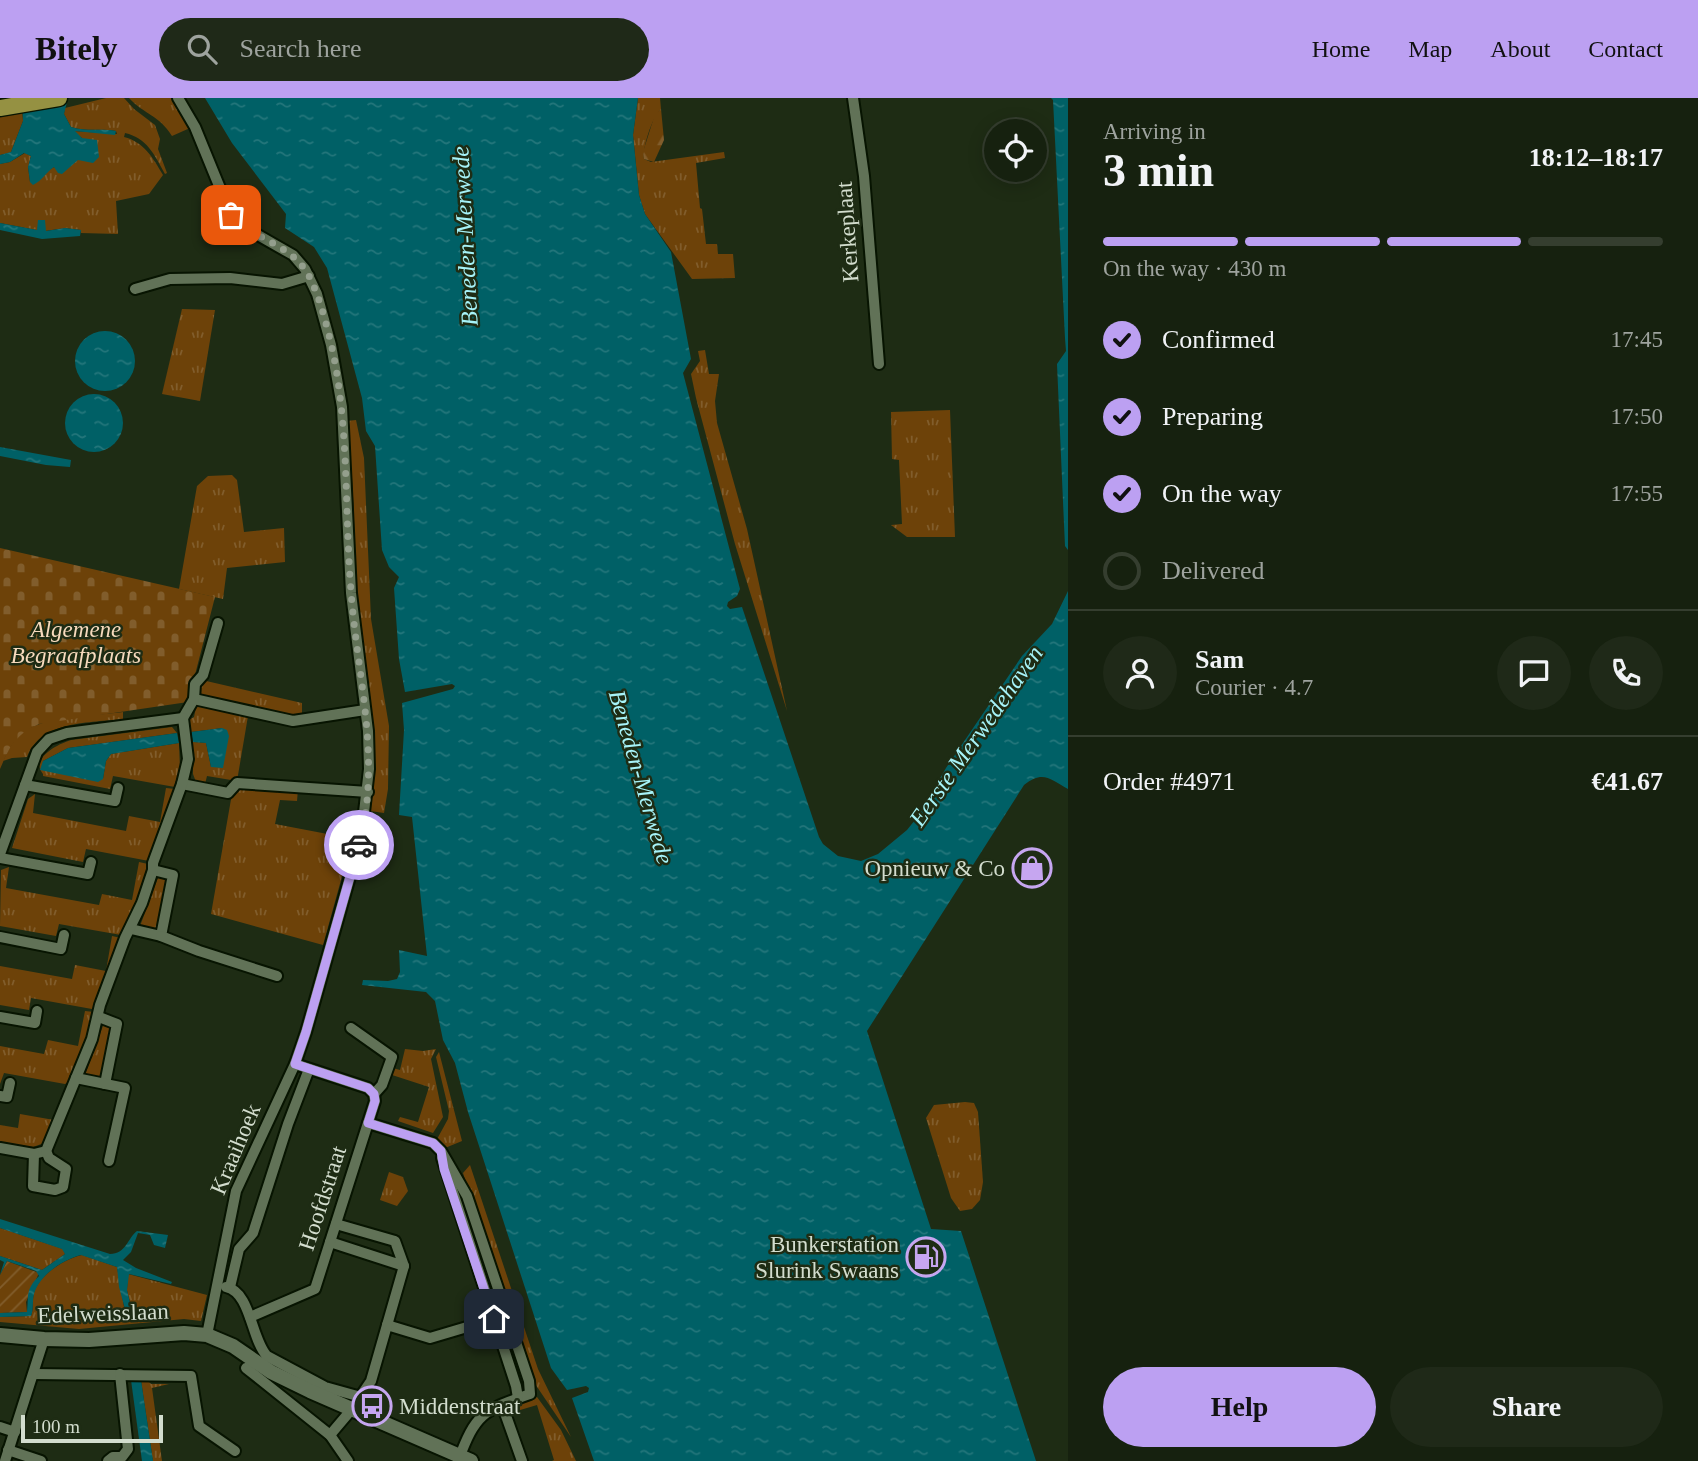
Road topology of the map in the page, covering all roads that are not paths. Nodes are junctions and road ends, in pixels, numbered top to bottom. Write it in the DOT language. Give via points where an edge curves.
graph roads {
  1 [pos="59,98"];
  2 [pos="178,98"];
  3 [pos="853,98"];
  4 [pos="0,108"];
  5 [pos="309,276"];
  6 [pos="135,289"];
  7 [pos="879,364"];
  8 [pos="218,624"];
  9 [pos="194,699"];
  10 [pos="365,710"];
  11 [pos="183,718"];
  12 [pos="182,784"];
  13 [pos="25,785"];
  14 [pos="118,789"];
  15 [pos="368,792"];
  16 [pos="0,856"];
  17 [pos="91,862"];
  18 [pos="153,870"];
  19 [pos="131,929"];
  20 [pos="64,935"];
  21 [pos="161,936"];
  22 [pos="0,937"];
  23 [pos="277,976"];
  24 [pos="37,1011"];
  25 [pos="0,1017"];
  26 [pos="99,1017"];
  27 [pos="351,1028"];
  28 [pos="295,1064"];
  29 [pos="309,1069"];
  30 [pos="76,1078"];
  31 [pos="10,1083"];
  32 [pos="105,1084"];
  33 [pos="374,1094"];
  34 [pos="0,1096"];
  35 [pos="368,1123"];
  36 [pos="0,1147"];
  37 [pos="46,1151"];
  38 [pos="441,1151"];
  39 [pos="34,1154"];
  40 [pos="109,1161"];
  41 [pos="336,1224"];
  42 [pos="330,1242"];
  43 [pos="404,1266"];
  44 [pos="216,1286"];
  45 [pos="230,1287"];
  46 [pos="250,1317"];
  47 [pos="494,1319"];
  48 [pos="387,1325"];
  49 [pos="0,1335"];
  50 [pos="207,1335"];
  51 [pos="44,1339"];
  52 [pos="246,1368"];
  53 [pos="34,1374"];
  54 [pos="120,1374"];
  55 [pos="518,1398"];
  56 [pos="357,1403"];
  57 [pos="499,1407"];
  58 [pos="0,1427"];
  59 [pos="15,1432"];
  60 [pos="330,1435"];
  61 [pos="235,1451"];
  62 [pos="6,1456"];
  63 [pos="463,1459"];
  64 [pos="41,1461"];
  65 [pos="108,1461"];
  66 [pos="348,1461"];
  67 [pos="522,1461"];
  1 -- 4 [label="main road"];
  2 -- 5 [label="street" via="195,127 231,215 293,255"];
  3 -- 7 [label="street, Kerkeplaat"];
  5 -- 6 [label="street" via="282,284 230,278 170,279"];
  5 -- 10 [label="street, Kraaihoek" via="331,345 342,407 351,593"];
  8 -- 9 [label="street" via="203,675 195,684"];
  9 -- 10 [label="street" via="293,721"];
  9 -- 11 [label="street"];
  10 -- 15 [label="street, Kraaihoek"];
  11 -- 12 [label="street" via="188,759"];
  11 -- 13 [label="street" via="49,738 37,752"];
  12 -- 15 [label="street" via="228,793 237,783"];
  12 -- 18 [label="street"];
  13 -- 14 [label="street" via="115,801"];
  13 -- 16 [label="street"];
  15 -- 28 [label="street, Kraaihoek" via="354,864"];
  16 -- 17 [label="street" via="88,874"];
  18 -- 19 [label="street"];
  18 -- 21 [label="street" via="173,875"];
  19 -- 21 [label="street"];
  19 -- 26 [label="street"];
  20 -- 22 [label="street" via="61,949"];
  21 -- 23 [label="street"];
  24 -- 25 [label="street" via="35,1023"];
  26 -- 30 [label="street"];
  26 -- 32 [label="street" via="117,1024"];
  27 -- 33 [label="street, Hoofdstraat" via="392,1057 382,1086"];
  28 -- 29 [label="street"];
  28 -- 44 [label="street, Kraaihoek" via="236,1191"];
  29 -- 33 [label="street"];
  29 -- 45 [label="street" via="253,1233 239,1249"];
  30 -- 32 [label="street"];
  30 -- 37 [label="street"];
  31 -- 34 [label="street" via="7,1097"];
  32 -- 40 [label="street" via="125,1088"];
  33 -- 35 [label="street, Hoofdstraat"];
  35 -- 38 [label="street" via="433,1143"];
  35 -- 41 [label="street, Hoofdstraat"];
  36 -- 39 [label="street"];
  37 -- 39 [label="street"];
  37 -- 39 [label="street" via="66,1169 63,1187 55,1190 33,1186"];
  38 -- 47 [label="street"];
  38 -- 55 [label="street" via="467,1196 529,1381 530,1394"];
  41 -- 42 [label="street, Hoofdstraat"];
  41 -- 43 [label="street" via="395,1241"];
  42 -- 43 [label="street"];
  42 -- 46 [label="street, Hoofdstraat" via="315,1289"];
  43 -- 48 [label="street"];
  44 -- 45 [label="street"];
  44 -- 50 [label="street, Kraaihoek"];
  45 -- 46 [label="street"];
  46 -- 56 [label="street" via="267,1356"];
  47 -- 48 [label="street" via="430,1338"];
  47 -- 55 [label="street"];
  48 -- 56 [label="street" via="371,1381"];
  49 -- 51 [label="street, Edelweisslaan"];
  50 -- 51 [label="street, Edelweisslaan"];
  50 -- 56 [label="street" via="271,1372"];
  51 -- 53 [label="street"];
  52 -- 60 [label="street"];
  53 -- 54 [label="street"];
  53 -- 59 [label="street"];
  54 -- 61 [label="street" via="191,1376 199,1426"];
  54 -- 65 [label="street" via="128,1449 122,1457"];
  55 -- 57 [label="street"];
  56 -- 60 [label="street"];
  56 -- 63 [label="street"];
  57 -- 63 [label="street" via="478,1418"];
  57 -- 67 [label="street"];
  58 -- 59 [label="street"];
  59 -- 62 [label="street"];
  60 -- 66 [label="street"];
  62 -- 64 [label="street"];
}
